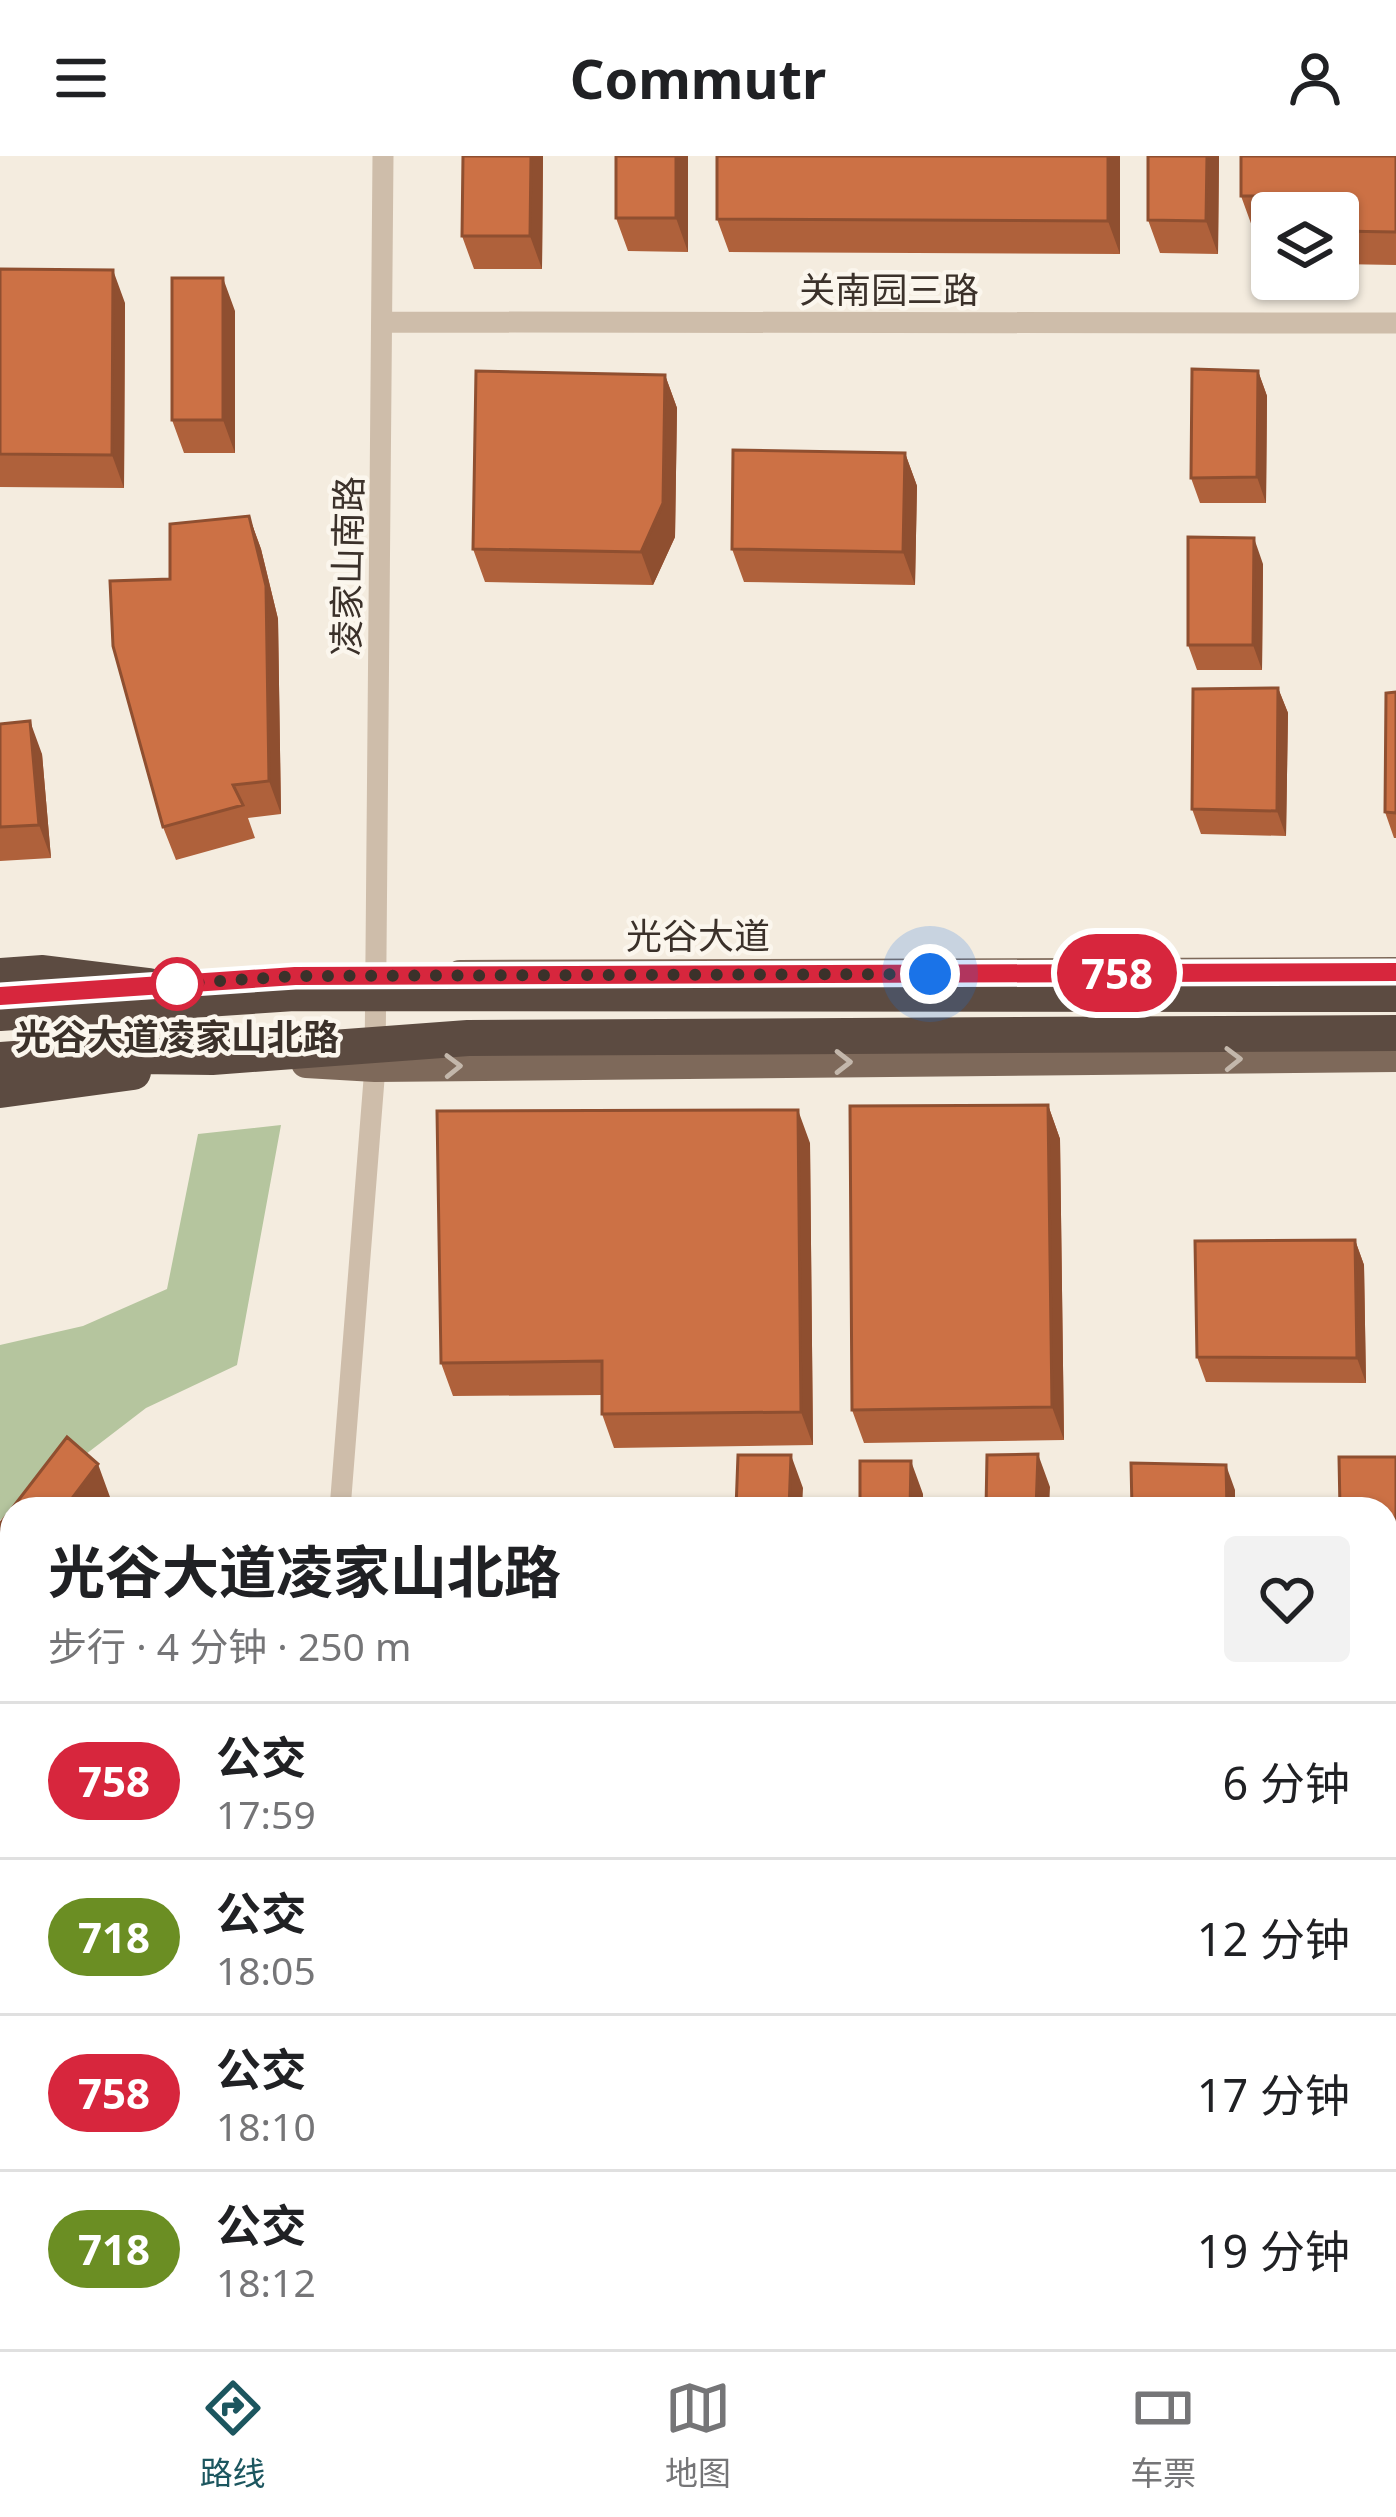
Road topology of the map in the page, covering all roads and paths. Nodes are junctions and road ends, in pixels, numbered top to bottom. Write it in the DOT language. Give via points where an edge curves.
graph roads {
  1 [pos="383,156"];
  2 [pos="382,322"];
  3 [pos="1396,323"];
  4 [pos="1396,972"];
  5 [pos="0,976"];
  6 [pos="376,976"];
  7 [pos="149,986"];
  8 [pos="1396,994"];
  9 [pos="0,996"];
  10 [pos="0,1013"];
  11 [pos="1396,1033"];
  12 [pos="212,1057"];
  13 [pos="1396,1057"];
  14 [pos="0,1060"];
  15 [pos="375,1067"];
  16 [pos="0,1069"];
  17 [pos="0,1090"];
  18 [pos="341,1497"];
  1 -- 2 [label="street, 凌家山南路"];
  2 -- 3 [label="street, 关南园三路"];
  2 -- 6 [label="street, 凌家山南路"];
  4 -- 6 [label="main road, 光谷大道"];
  5 -- 7 [label="highway"];
  6 -- 7 [label="main road, 光谷大道"];
  6 -- 15 [label="street, 凌家山南路"];
  7 -- 9 [label="main road, 光谷大道"];
  8 -- 10 [label="highway, bridge" via="294,993"];
  11 -- 12 [label="highway, bridge" via="469,1038"];
  12 -- 14 [label="highway, bridge"];
  12 -- 17 [label="highway, bridge"];
  15 -- 13 [label="main road, one-way"];
  15 -- 16 [label="main road" via="284,1061"];
  15 -- 18 [label="street, 凌家山南路"];
}
